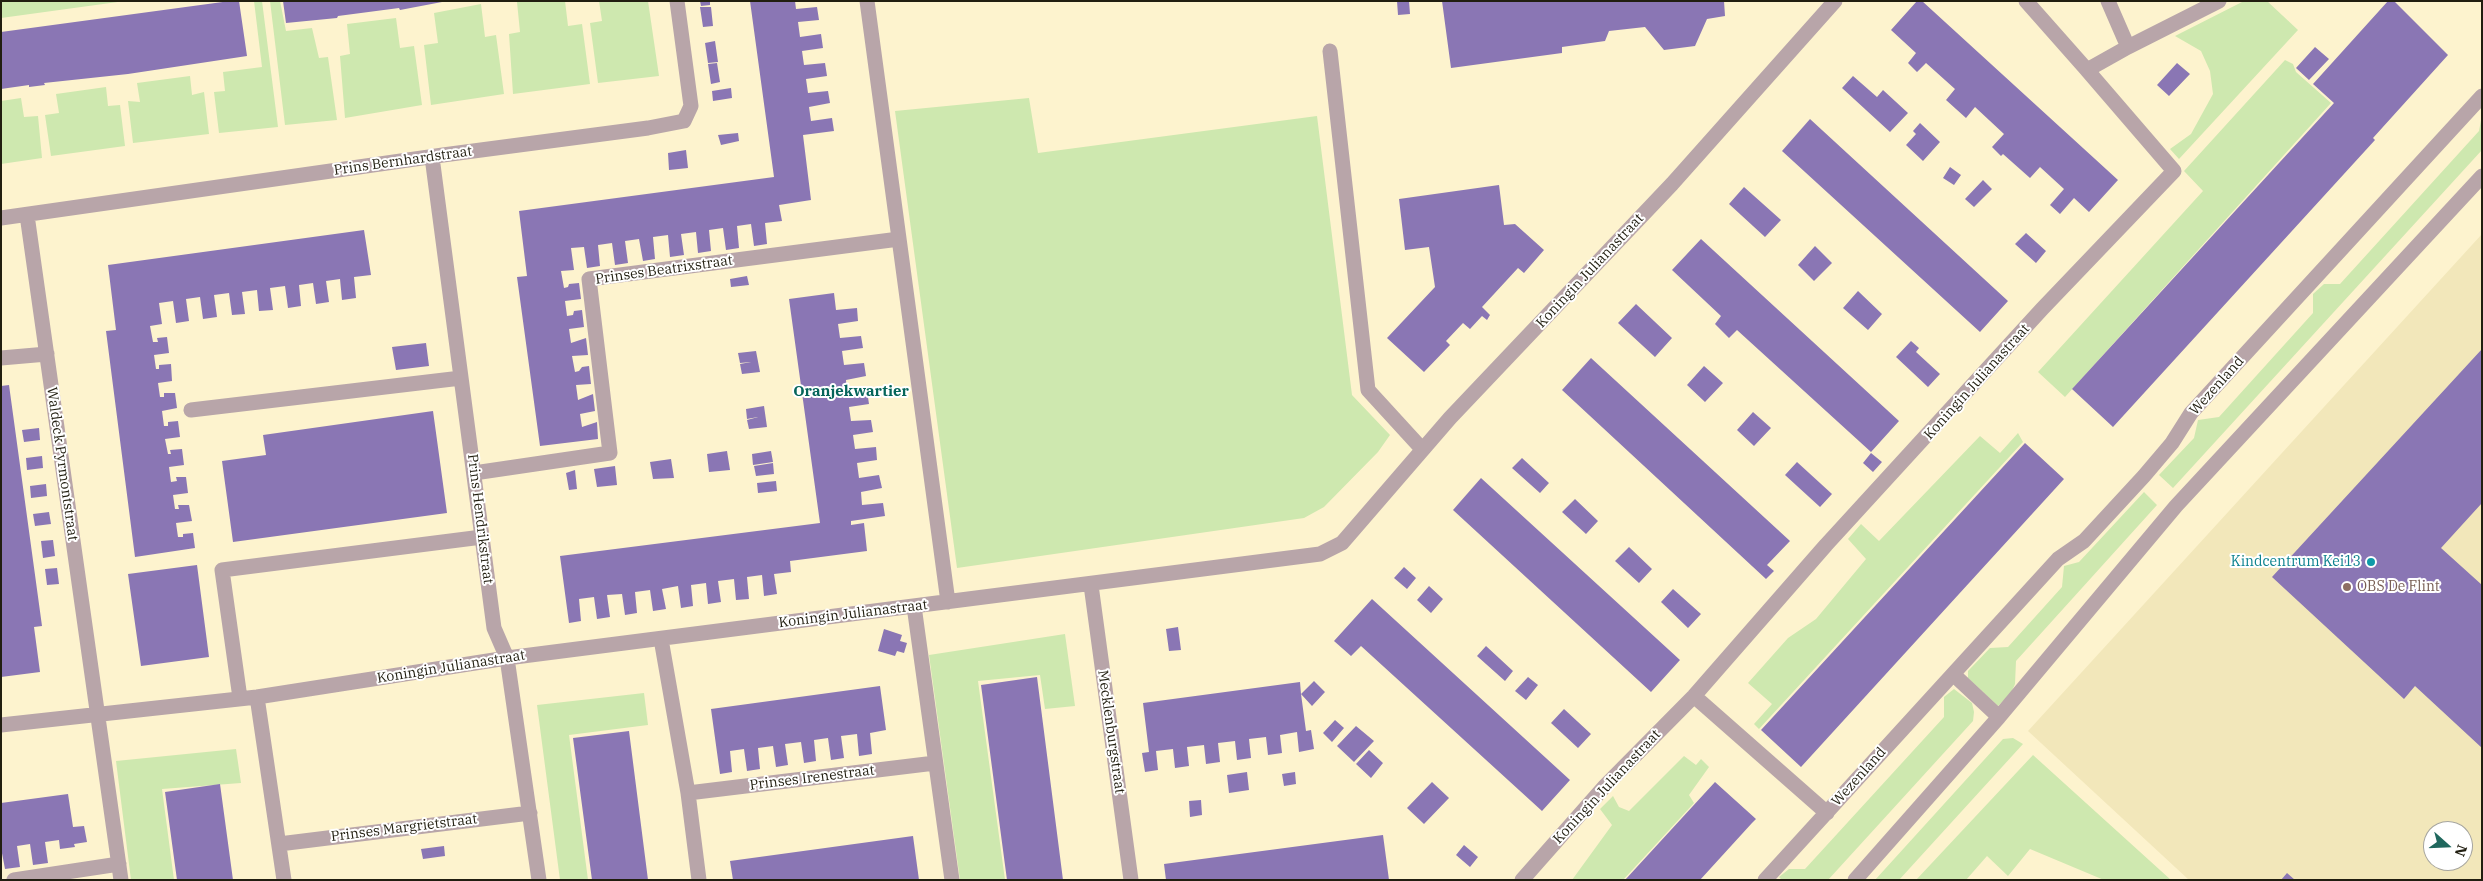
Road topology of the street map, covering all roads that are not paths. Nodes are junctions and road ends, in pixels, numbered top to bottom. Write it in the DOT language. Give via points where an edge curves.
graph roads {
  1 [pos="677,1"];
  2 [pos="867,1"];
  3 [pos="1835,1"];
  4 [pos="2026,1"];
  5 [pos="2108,1"];
  6 [pos="2219,1"];
  7 [pos="2128,47"];
  8 [pos="1330,51"];
  9 [pos="2087,70"];
  10 [pos="2482,96"];
  11 [pos="432,156"];
  12 [pos="2482,176"];
  13 [pos="27,215"];
  14 [pos="1,218"];
  15 [pos="898,239"];
  16 [pos="47,354"];
  17 [pos="1,358"];
  18 [pos="462,378"];
  19 [pos="191,410"];
  20 [pos="1422,449"];
  21 [pos="474,473"];
  22 [pos="482,537"];
  23 [pos="1091,585"];
  24 [pos="948,602"];
  25 [pos="914,606"];
  26 [pos="661,639"];
  27 [pos="507,658"];
  28 [pos="1953,674"];
  29 [pos="1694,696"];
  30 [pos="258,697"];
  31 [pos="240,698"];
  32 [pos="96,713"];
  33 [pos="1999,717"];
  34 [pos="1,725"];
  35 [pos="935,763"];
  36 [pos="688,793"];
  37 [pos="530,813"];
  38 [pos="1827,813"];
  39 [pos="279,844"];
  40 [pos="119,864"];
  41 [pos="14,880"];
  42 [pos="121,880"];
  43 [pos="284,880"];
  44 [pos="539,880"];
  45 [pos="699,880"];
  46 [pos="952,880"];
  47 [pos="1131,880"];
  48 [pos="1522,880"];
  49 [pos="1765,880"];
  50 [pos="1855,880"];
  1 -- 11 [label="street, Prins Bernhardstraat" via="690,106 684,121"];
  2 -- 15 [label="street"];
  3 -- 20 [label="street, Koningin Julianastraat" via="1672,184"];
  4 -- 9 [label="street, Koningin Julianastraat"];
  5 -- 7 [label="street"];
  6 -- 7 [label="street"];
  7 -- 9 [label="street"];
  8 -- 20 [label="street" via="1368,390"];
  9 -- 29 [label="street, Koningin Julianastraat" via="2174,171 2042,309 1826,545"];
  10 -- 28 [label="street, Wezenland" via="2191,413 2172,443 2084,542 2058,559"];
  11 -- 13 [label="street, Prins Bernhardstraat"];
  11 -- 18 [label="street, Prins Hendrikstraat"];
  12 -- 33 [label="street" via="2176,506"];
  13 -- 14 [label="street, Prins Bernhardstraat"];
  13 -- 16 [label="street, Waldeck Pyrmontstraat"];
  15 -- 21 [label="street, Prinses Beatrixstraat" via="589,279 610,453"];
  15 -- 24 [label="street"];
  16 -- 17 [label="street"];
  16 -- 32 [label="street, Waldeck Pyrmontstraat"];
  18 -- 19 [label="street"];
  18 -- 21 [label="street, Prins Hendrikstraat"];
  20 -- 23 [label="street, Koningin Julianastraat" via="1342,544 1320,554"];
  21 -- 22 [label="street, Prins Hendrikstraat"];
  22 -- 27 [label="street, Prins Hendrikstraat" via="494,628"];
  22 -- 31 [label="street" via="222,570"];
  23 -- 24 [label="street, Koningin Julianastraat"];
  23 -- 47 [label="street, Mecklenburgstraat"];
  24 -- 25 [label="street, Koningin Julianastraat"];
  25 -- 26 [label="street, Koningin Julianastraat"];
  25 -- 35 [label="street"];
  26 -- 27 [label="street, Koningin Julianastraat"];
  26 -- 36 [label="street"];
  27 -- 30 [label="street, Koningin Julianastraat"];
  27 -- 37 [label="street"];
  28 -- 33 [label="street"];
  28 -- 38 [label="street, Wezenland"];
  29 -- 38 [label="street"];
  29 -- 48 [label="street, Koningin Julianastraat" via="1606,786"];
  30 -- 31 [label="street, Koningin Julianastraat"];
  30 -- 39 [label="street"];
  31 -- 32 [label="street, Koningin Julianastraat"];
  32 -- 34 [label="street, Koningin Julianastraat"];
  32 -- 40 [label="street, Waldeck Pyrmontstraat"];
  33 -- 50 [label="street"];
  35 -- 36 [label="street, Prinses Irenestraat"];
  35 -- 46 [label="street"];
  36 -- 45 [label="street"];
  37 -- 39 [label="street, Prinses Margrietstraat"];
  37 -- 44 [label="street"];
  38 -- 49 [label="street, Wezenland"];
  39 -- 43 [label="street"];
  40 -- 41 [label="street"];
  40 -- 42 [label="street, Waldeck Pyrmontstraat"];
}
